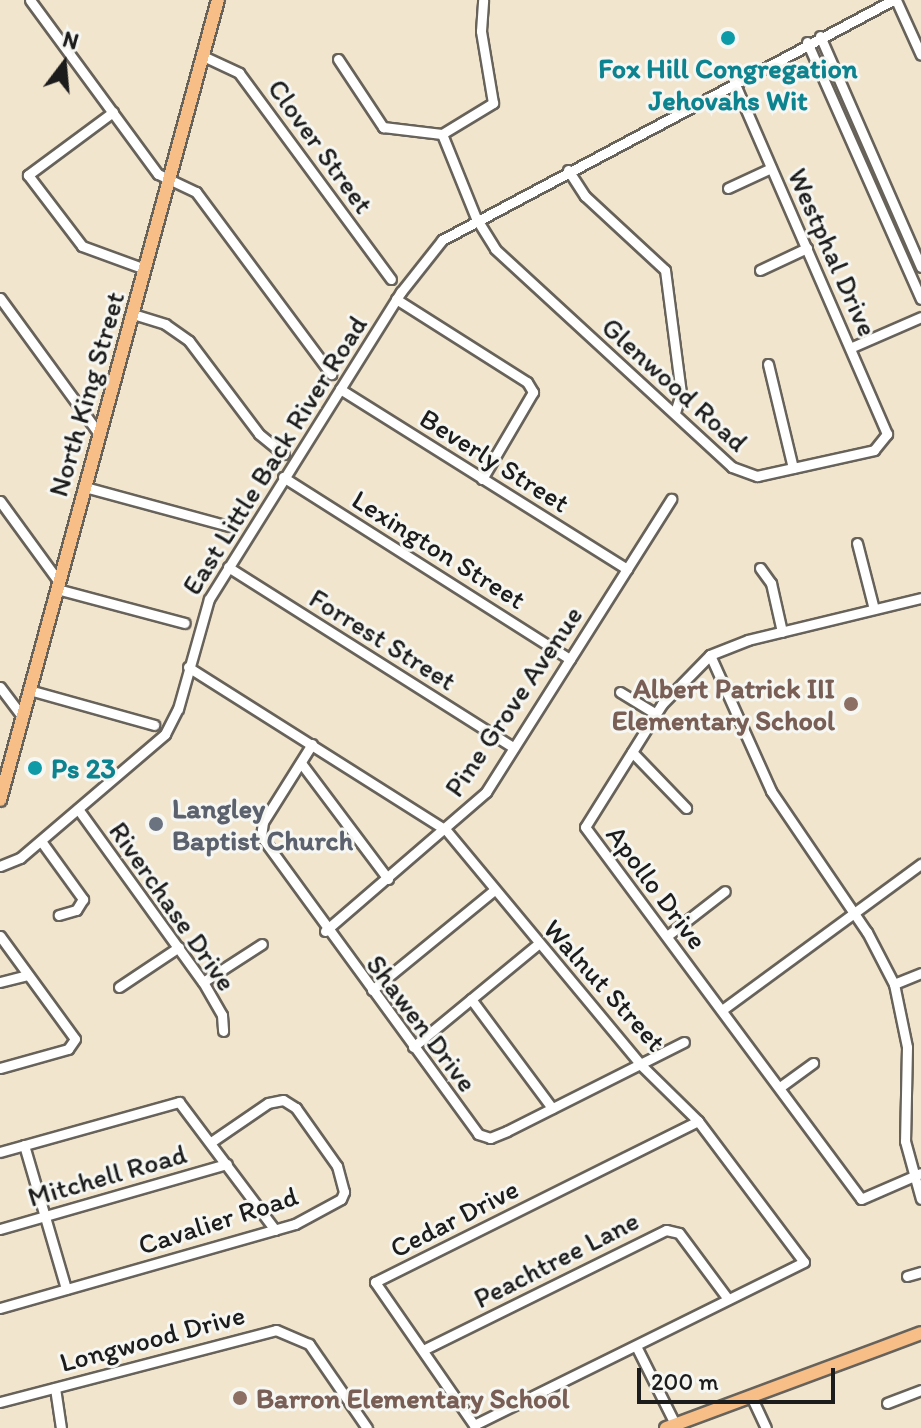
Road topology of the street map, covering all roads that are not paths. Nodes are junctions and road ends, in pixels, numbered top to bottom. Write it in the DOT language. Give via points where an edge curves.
graph roads {
  1 [pos="30,0"];
  2 [pos="218,0"];
  3 [pos="483,0"];
  4 [pos="894,0"];
  5 [pos="820,36"];
  6 [pos="807,42"];
  7 [pos="921,55"];
  8 [pos="203,56"];
  9 [pos="338,59"];
  10 [pos="734,82"];
  11 [pos="113,112"];
  12 [pos="442,134"];
  13 [pos="771,168"];
  14 [pos="568,170"];
  15 [pos="169,180"];
  16 [pos="728,188"];
  17 [pos="476,218"];
  18 [pos="807,248"];
  19 [pos="921,267"];
  20 [pos="145,269"];
  21 [pos="760,270"];
  22 [pos="391,279"];
  23 [pos="0,298"];
  24 [pos="396,299"];
  25 [pos="921,299"];
  26 [pos="133,314"];
  27 [pos="921,317"];
  28 [pos="852,347"];
  29 [pos="768,364"];
  30 [pos="331,374"];
  31 [pos="340,389"];
  32 [pos="675,413"];
  33 [pos="99,434"];
  34 [pos="886,441"];
  35 [pos="284,454"];
  36 [pos="793,468"];
  37 [pos="283,477"];
  38 [pos="482,479"];
  39 [pos="85,487"];
  40 [pos="671,499"];
  41 [pos="0,501"];
  42 [pos="229,526"];
  43 [pos="857,543"];
  44 [pos="228,567"];
  45 [pos="760,568"];
  46 [pos="627,569"];
  47 [pos="58,585"];
  48 [pos="921,598"];
  49 [pos="874,609"];
  50 [pos="185,623"];
  51 [pos="782,632"];
  52 [pos="710,655"];
  53 [pos="570,659"];
  54 [pos="188,667"];
  55 [pos="0,687"];
  56 [pos="29,690"];
  57 [pos="620,692"];
  58 [pos="656,714"];
  59 [pos="22,716"];
  60 [pos="154,725"];
  61 [pos="312,744"];
  62 [pos="514,748"];
  63 [pos="632,752"];
  64 [pos="301,763"];
  65 [pos="0,800"];
  66 [pos="686,808"];
  67 [pos="78,809"];
  68 [pos="446,830"];
  69 [pos="41,841"];
  70 [pos="921,864"];
  71 [pos="0,866"];
  72 [pos="388,879"];
  73 [pos="493,891"];
  74 [pos="725,891"];
  75 [pos="854,914"];
  76 [pos="59,915"];
  77 [pos="325,931"];
  78 [pos="0,936"];
  79 [pos="667,936"];
  80 [pos="262,944"];
  81 [pos="538,944"];
  82 [pos="179,947"];
  83 [pos="921,973"];
  84 [pos="28,975"];
  85 [pos="0,982"];
  86 [pos="203,982"];
  87 [pos="894,984"];
  88 [pos="119,987"];
  89 [pos="372,990"];
  90 [pos="471,999"];
  91 [pos="722,1010"];
  92 [pos="223,1031"];
  93 [pos="684,1042"];
  94 [pos="413,1047"];
  95 [pos="813,1063"];
  96 [pos="641,1065"];
  97 [pos="0,1068"];
  98 [pos="780,1087"];
  99 [pos="552,1108"];
  100 [pos="698,1121"];
  101 [pos="211,1142"];
  102 [pos="24,1145"];
  103 [pos="0,1152"];
  104 [pos="227,1164"];
  105 [pos="917,1175"];
  106 [pos="921,1199"];
  107 [pos="45,1216"];
  108 [pos="0,1229"];
  109 [pos="275,1230"];
  110 [pos="921,1272"];
  111 [pos="907,1276"];
  112 [pos="66,1289"];
  113 [pos="728,1299"];
  114 [pos="0,1308"];
  115 [pos="921,1333"];
  116 [pos="636,1346"];
  117 [pos="423,1350"];
  118 [pos="55,1388"];
  119 [pos="921,1390"];
  120 [pos="751,1396"];
  121 [pos="0,1402"];
  122 [pos="887,1403"];
  123 [pos="670,1426"];
  124 [pos="61,1428"];
  125 [pos="367,1428"];
  126 [pos="766,1428"];
  1 -- 11 [label="street"];
  2 -- 8 [label="main road, North King Street"];
  3 -- 12 [label="street" via="481,31 493,103"];
  4 -- 5 [label="street"];
  4 -- 7 [label="street"];
  5 -- 6 [label="street"];
  5 -- 19 [label="street"];
  6 -- 10 [label="street"];
  6 -- 25 [label="street"];
  8 -- 15 [label="main road, North King Street"];
  8 -- 22 [label="street, Clover Street" via="239,73"];
  9 -- 12 [label="street" via="383,127"];
  10 -- 13 [label="street, Westphal Drive"];
  10 -- 14 [label="street, East Little Back River Road"];
  11 -- 15 [label="street" via="158,174"];
  11 -- 20 [label="street" via="28,175 82,246"];
  12 -- 17 [label="street, Glenwood Road"];
  13 -- 16 [label="street"];
  13 -- 18 [label="street, Westphal Drive"];
  14 -- 17 [label="street, East Little Back River Road"];
  14 -- 32 [label="street" via="585,196 665,270 681,393"];
  15 -- 20 [label="main road, North King Street"];
  15 -- 30 [label="street" via="196,192"];
  17 -- 24 [label="street, East Little Back River Road" via="431,250"];
  17 -- 32 [label="street, Glenwood Road" via="495,249"];
  18 -- 21 [label="street"];
  18 -- 28 [label="street, Westphal Drive"];
  20 -- 26 [label="main road, North King Street"];
  23 -- 33 [label="street"];
  24 -- 31 [label="street, East Little Back River Road"];
  24 -- 38 [label="street" via="527,382 533,392"];
  26 -- 33 [label="main road, North King Street"];
  26 -- 35 [label="street" via="165,324 189,341 259,434"];
  27 -- 28 [label="street"];
  28 -- 34 [label="street, Westphal Drive" via="886,427"];
  29 -- 36 [label="street"];
  31 -- 37 [label="street, East Little Back River Road"];
  31 -- 38 [label="street, Beverly Street"];
  32 -- 36 [label="street, Glenwood Road" via="745,476"];
  33 -- 39 [label="main road, North King Street"];
  34 -- 36 [label="street, Glenwood Road" via="874,450"];
  37 -- 44 [label="street, East Little Back River Road"];
  37 -- 53 [label="street, Lexington Street"];
  38 -- 46 [label="street, Beverly Street"];
  39 -- 42 [label="street"];
  39 -- 47 [label="main road, North King Street"];
  40 -- 46 [label="street, Pine Grove Avenue"];
  41 -- 47 [label="street"];
  43 -- 49 [label="street"];
  44 -- 54 [label="street, East Little Back River Road" via="203,613"];
  44 -- 62 [label="street, Forrest Street"];
  45 -- 51 [label="street" via="771,583"];
  46 -- 53 [label="street, Pine Grove Avenue"];
  47 -- 50 [label="street"];
  47 -- 56 [label="main road, North King Street"];
  48 -- 49 [label="street, Apollo Drive"];
  49 -- 51 [label="street, Apollo Drive"];
  51 -- 52 [label="street, Apollo Drive"];
  52 -- 58 [label="street, Apollo Drive" via="685,675"];
  52 -- 75 [label="street" via="771,791"];
  53 -- 62 [label="street, Pine Grove Avenue"];
  54 -- 61 [label="street, Walnut Street"];
  54 -- 67 [label="street, East Little Back River Road" via="178,709 165,734"];
  55 -- 59 [label="street"];
  56 -- 59 [label="main road, North King Street"];
  56 -- 60 [label="street"];
  57 -- 58 [label="street"];
  58 -- 63 [label="street, Apollo Drive"];
  59 -- 65 [label="main road, North King Street"];
  61 -- 64 [label="street, Shawen Drive"];
  61 -- 68 [label="street, Walnut Street"];
  62 -- 68 [label="street, Pine Grove Avenue" via="486,792"];
  63 -- 66 [label="street"];
  63 -- 79 [label="street, Apollo Drive" via="585,827"];
  64 -- 72 [label="street"];
  64 -- 77 [label="street, Shawen Drive" via="263,822 261,836"];
  67 -- 69 [label="street, East Little Back River Road"];
  67 -- 82 [label="street, Riverchase Drive"];
  68 -- 72 [label="street, Pine Grove Avenue"];
  68 -- 73 [label="street, Walnut Street"];
  69 -- 71 [label="street, East Little Back River Road"];
  69 -- 76 [label="street" via="83,899 76,910"];
  70 -- 75 [label="street"];
  72 -- 77 [label="street, Pine Grove Avenue"];
  73 -- 81 [label="street, Walnut Street"];
  73 -- 89 [label="street"];
  74 -- 79 [label="street"];
  75 -- 87 [label="street"];
  75 -- 91 [label="street"];
  77 -- 89 [label="street, Shawen Drive"];
  78 -- 84 [label="street"];
  79 -- 91 [label="street, Apollo Drive"];
  80 -- 86 [label="street"];
  81 -- 90 [label="street"];
  81 -- 96 [label="street, Walnut Street"];
  82 -- 86 [label="street, Riverchase Drive"];
  82 -- 88 [label="street"];
  83 -- 87 [label="street"];
  84 -- 85 [label="street"];
  84 -- 97 [label="street" via="74,1043"];
  86 -- 92 [label="street, Riverchase Drive" via="222,1015"];
  87 -- 105 [label="street" via="907,1047 905,1141"];
  89 -- 94 [label="street, Shawen Drive"];
  90 -- 94 [label="street"];
  90 -- 99 [label="street"];
  91 -- 98 [label="street, Apollo Drive"];
  93 -- 96 [label="street, Shawen Drive"];
  94 -- 99 [label="street, Shawen Drive" via="483,1137"];
  95 -- 98 [label="street"];
  96 -- 99 [label="street, Shawen Drive"];
  96 -- 100 [label="street, Walnut Street"];
  98 -- 105 [label="street, Apollo Drive" via="861,1199"];
  100 -- 113 [label="street, Walnut Street" via="804,1262"];
  100 -- 117 [label="street, Cedar Drive" via="375,1282"];
  101 -- 102 [label="street" via="184,1105 170,1102"];
  101 -- 104 [label="street"];
  101 -- 109 [label="street, Cavalier Road" via="275,1100 290,1104 312,1131 343,1175 344,1192 341,1199"];
  102 -- 103 [label="street"];
  102 -- 107 [label="street"];
  104 -- 107 [label="street, Mitchell Road"];
  104 -- 109 [label="street"];
  105 -- 106 [label="street"];
  107 -- 108 [label="street, Mitchell Road"];
  107 -- 112 [label="street"];
  109 -- 112 [label="street, Cavalier Road"];
  110 -- 111 [label="street"];
  112 -- 114 [label="street, Cavalier Road"];
  113 -- 116 [label="street, Walnut Street"];
  113 -- 117 [label="street, Peachtree Lane" via="679,1233 666,1230"];
  115 -- 120 [label="main road"];
  116 -- 117 [label="street, Cedar Drive" via="474,1425"];
  116 -- 123 [label="street"];
  118 -- 121 [label="street, Longwood Drive"];
  118 -- 124 [label="street"];
  118 -- 125 [label="street, Longwood Drive" via="276,1330 309,1344"];
  119 -- 122 [label="street"];
  120 -- 123 [label="main road"];
  120 -- 126 [label="street"];
}
